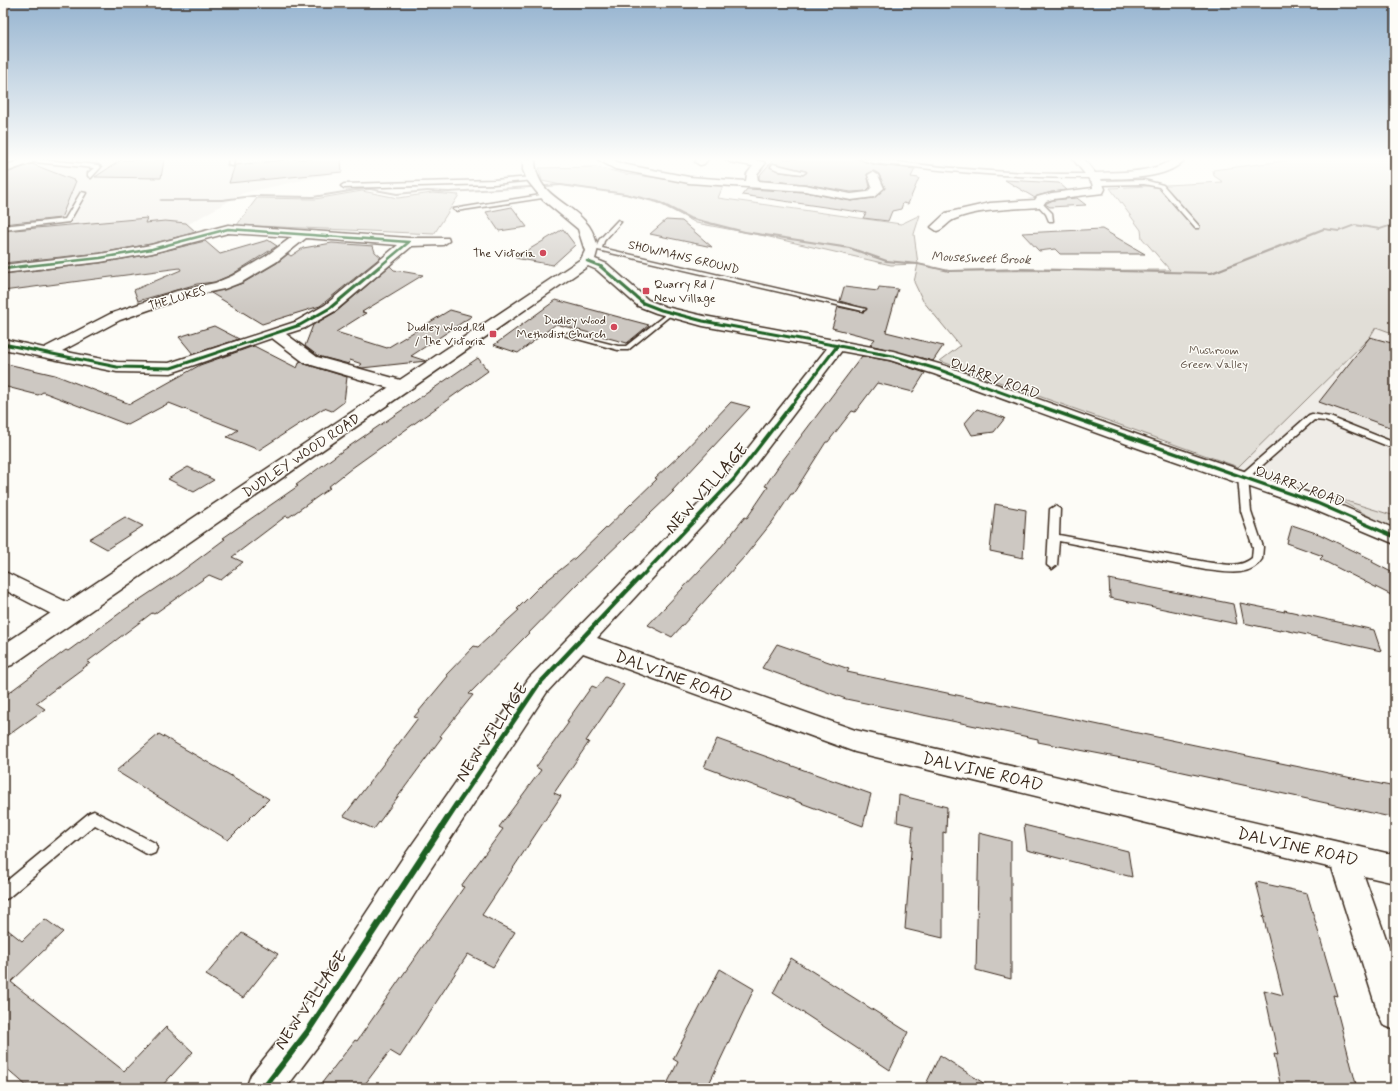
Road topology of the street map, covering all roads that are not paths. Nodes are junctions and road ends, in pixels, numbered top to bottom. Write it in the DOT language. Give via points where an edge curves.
graph roads {
  1 [pos="74,210"];
  2 [pos="563,210"];
  3 [pos="977,210"];
  4 [pos="1046,210"];
  5 [pos="1182,210"];
  6 [pos="1051,220"];
  7 [pos="618,222"];
  8 [pos="937,227"];
  9 [pos="1197,227"];
  10 [pos="3,228"];
  11 [pos="304,234"];
  12 [pos="443,241"];
  13 [pos="409,242"];
  14 [pos="592,252"];
  15 [pos="3,269"];
  16 [pos="863,309"];
  17 [pos="670,313"];
  18 [pos="276,333"];
  19 [pos="567,335"];
  20 [pos="3,344"];
  21 [pos="838,345"];
  22 [pos="46,353"];
  23 [pos="402,386"];
  24 [pos="1395,446"];
  25 [pos="1243,477"];
  26 [pos="1055,509"];
  27 [pos="1054,537"];
  28 [pos="1395,537"];
  29 [pos="1052,565"];
  30 [pos="3,579"];
  31 [pos="69,613"];
  32 [pos="580,642"];
  33 [pos="3,658"];
  34 [pos="150,848"];
  35 [pos="1342,857"];
  36 [pos="1395,869"];
  37 [pos="3,893"];
  38 [pos="1395,1013"];
  39 [pos="264,1088"];
  1 -- 10 [label="lane" via="68,221"];
  2 -- 14 [label="street" via="584,228"];
  3 -- 8 [label="street" via="950,216"];
  4 -- 6 [label="lane"];
  5 -- 9 [label="lane"];
  7 -- 14 [label="lane"];
  11 -- 13 [label="street"];
  11 -- 15 [label="street" via="228,230 152,249 100,258"];
  11 -- 22 [label="street, THE LUKES" via="271,259 237,279 182,294 115,317"];
  12 -- 13 [label="street"];
  13 -- 18 [label="street" via="330,308 300,325"];
  14 -- 16 [label="lane, SHOWMANS GROUND"];
  14 -- 17 [label="street, QUARRY ROAD" via="602,267 643,302"];
  14 -- 23 [label="street, DUDLEY WOOD ROAD"];
  17 -- 19 [label="lane" via="628,348 618,348"];
  17 -- 21 [label="street, QUARRY ROAD"];
  18 -- 22 [label="street" via="171,368 117,367"];
  18 -- 23 [label="street" via="311,360"];
  20 -- 22 [label="street"];
  21 -- 25 [label="street, QUARRY ROAD" via="893,356 940,370"];
  21 -- 32 [label="street, NEW VILLAGE" via="734,479"];
  23 -- 31 [label="street, DUDLEY WOOD ROAD"];
  24 -- 25 [label="lane" via="1327,419 1312,417"];
  25 -- 27 [label="lane" via="1246,511 1258,547 1257,559 1248,567 1230,569 1206,566"];
  25 -- 28 [label="street, QUARRY ROAD" via="1318,503"];
  26 -- 27 [label="lane"];
  27 -- 29 [label="lane"];
  30 -- 31 [label="street"];
  31 -- 33 [label="street, DUDLEY WOOD ROAD"];
  32 -- 35 [label="street, DALVINE ROAD" via="855,740"];
  32 -- 39 [label="street, NEW VILLAGE" via="538,685 413,868 308,1031"];
  34 -- 37 [label="lane" via="94,817"];
  35 -- 36 [label="street, DALVINE ROAD"];
  35 -- 38 [label="street"];
}
